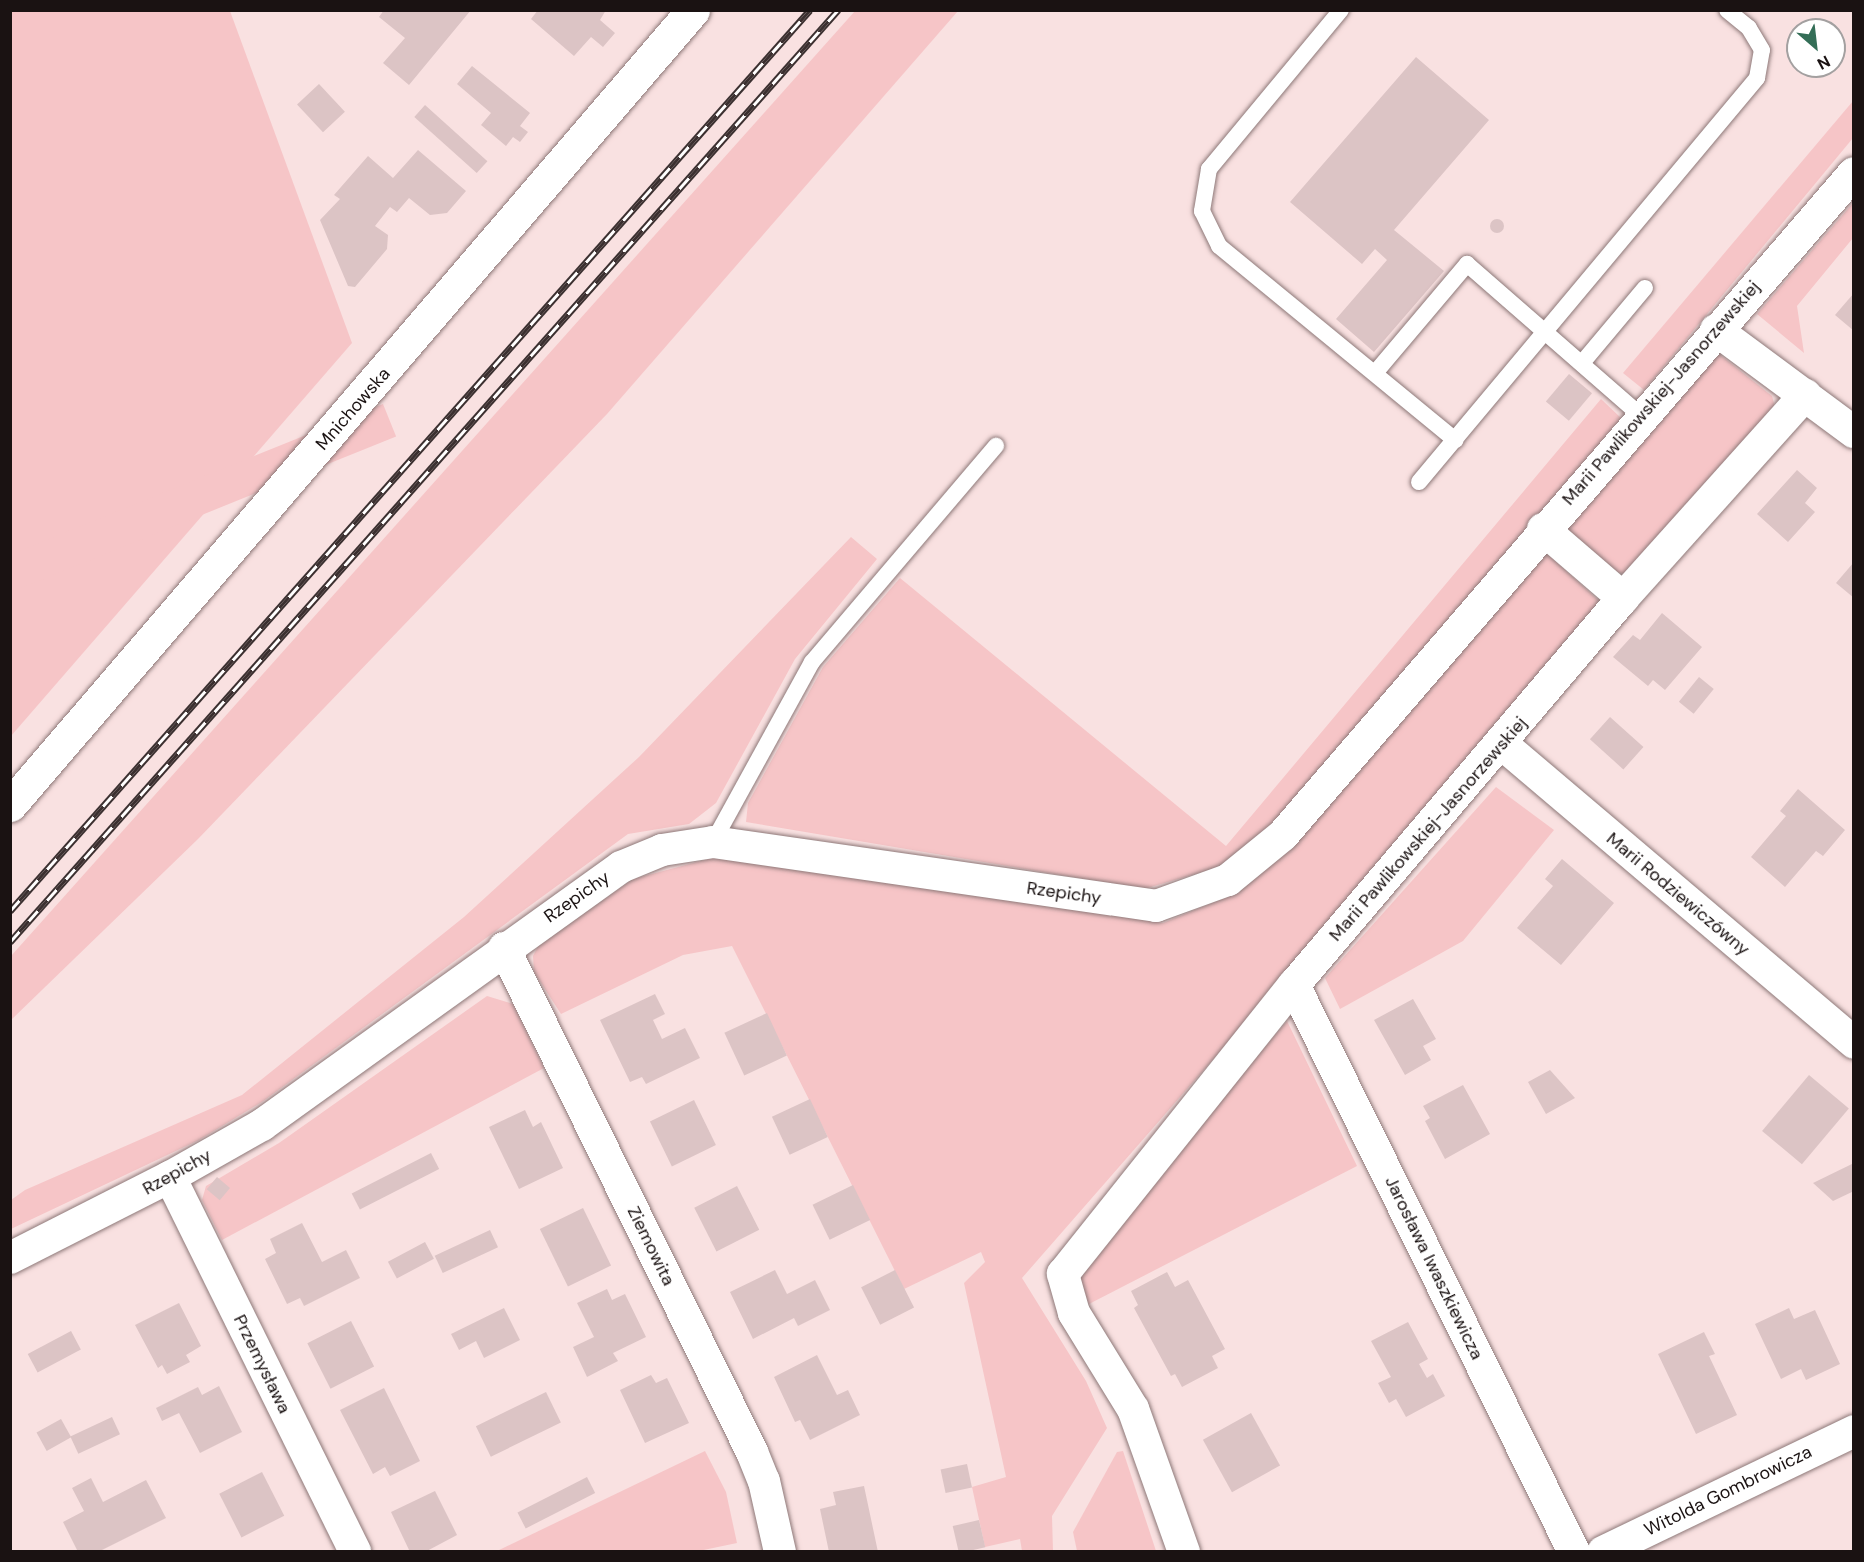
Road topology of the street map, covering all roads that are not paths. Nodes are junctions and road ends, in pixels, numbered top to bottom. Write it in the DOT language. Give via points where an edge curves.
graph roads {
  1 [pos="693,10"];
  2 [pos="1341,10"];
  3 [pos="1727,10"];
  4 [pos="1853,174"];
  5 [pos="1645,288"];
  6 [pos="1716,330"];
  7 [pos="1546,333"];
  8 [pos="1582,363"];
  9 [pos="1375,373"];
  10 [pos="1805,395"];
  11 [pos="1641,416"];
  12 [pos="1854,432"];
  13 [pos="1455,440"];
  14 [pos="996,446"];
  15 [pos="1419,482"];
  16 [pos="1544,530"];
  17 [pos="1623,598"];
  18 [pos="1502,744"];
  19 [pos="10,805"];
  20 [pos="713,842"];
  21 [pos="1228,879"];
  22 [pos="504,948"];
  23 [pos="1294,985"];
  24 [pos="1854,1043"];
  25 [pos="170,1177"];
  26 [pos="10,1258"];
  27 [pos="1854,1431"];
  28 [pos="355,1551"];
  29 [pos="780,1551"];
  30 [pos="1184,1551"];
  31 [pos="1574,1551"];
  32 [pos="1603,1551"];
  1 -- 19 [label="street, Mnichowska"];
  2 -- 9 [label="lane" via="1209,169 1202,211 1219,246"];
  3 -- 7 [label="lane" via="1749,28 1762,50 1757,78"];
  4 -- 6 [label="street, Marii Pawlikowskiej-Jasnorzewskiej"];
  5 -- 8 [label="lane"];
  6 -- 10 [label="street"];
  6 -- 11 [label="street, Marii Pawlikowskiej-Jasnorzewskiej"];
  7 -- 8 [label="lane"];
  7 -- 9 [label="lane" via="1467,264"];
  7 -- 13 [label="lane"];
  8 -- 11 [label="lane"];
  9 -- 13 [label="lane"];
  10 -- 12 [label="street"];
  10 -- 17 [label="street, Marii Pawlikowskiej-Jasnorzewskiej"];
  11 -- 16 [label="street, Marii Pawlikowskiej-Jasnorzewskiej"];
  13 -- 15 [label="lane"];
  14 -- 20 [label="lane" via="812,662"];
  16 -- 17 [label="street"];
  16 -- 21 [label="street, Marii Pawlikowskiej-Jasnorzewskiej" via="1282,835"];
  17 -- 18 [label="street, Marii Pawlikowskiej-Jasnorzewskiej"];
  18 -- 23 [label="street, Marii Pawlikowskiej-Jasnorzewskiej"];
  18 -- 24 [label="street, Marii Rodziewiczówny"];
  20 -- 21 [label="street, Rzepichy" via="1156,906"];
  20 -- 22 [label="street, Rzepichy" via="662,850 621,867"];
  22 -- 25 [label="street, Rzepichy" via="262,1125"];
  22 -- 29 [label="street, Ziemowita" via="752,1452 765,1481"];
  23 -- 30 [label="street, Marii Pawlikowskiej-Jasnorzewskiej" via="1063,1274 1074,1313 1133,1409"];
  23 -- 31 [label="street, Jarosława Iwaszkiewicza"];
  25 -- 26 [label="street, Rzepichy"];
  25 -- 28 [label="street, Przemysława"];
  27 -- 32 [label="street, Witolda Gombrowicza"];
}
